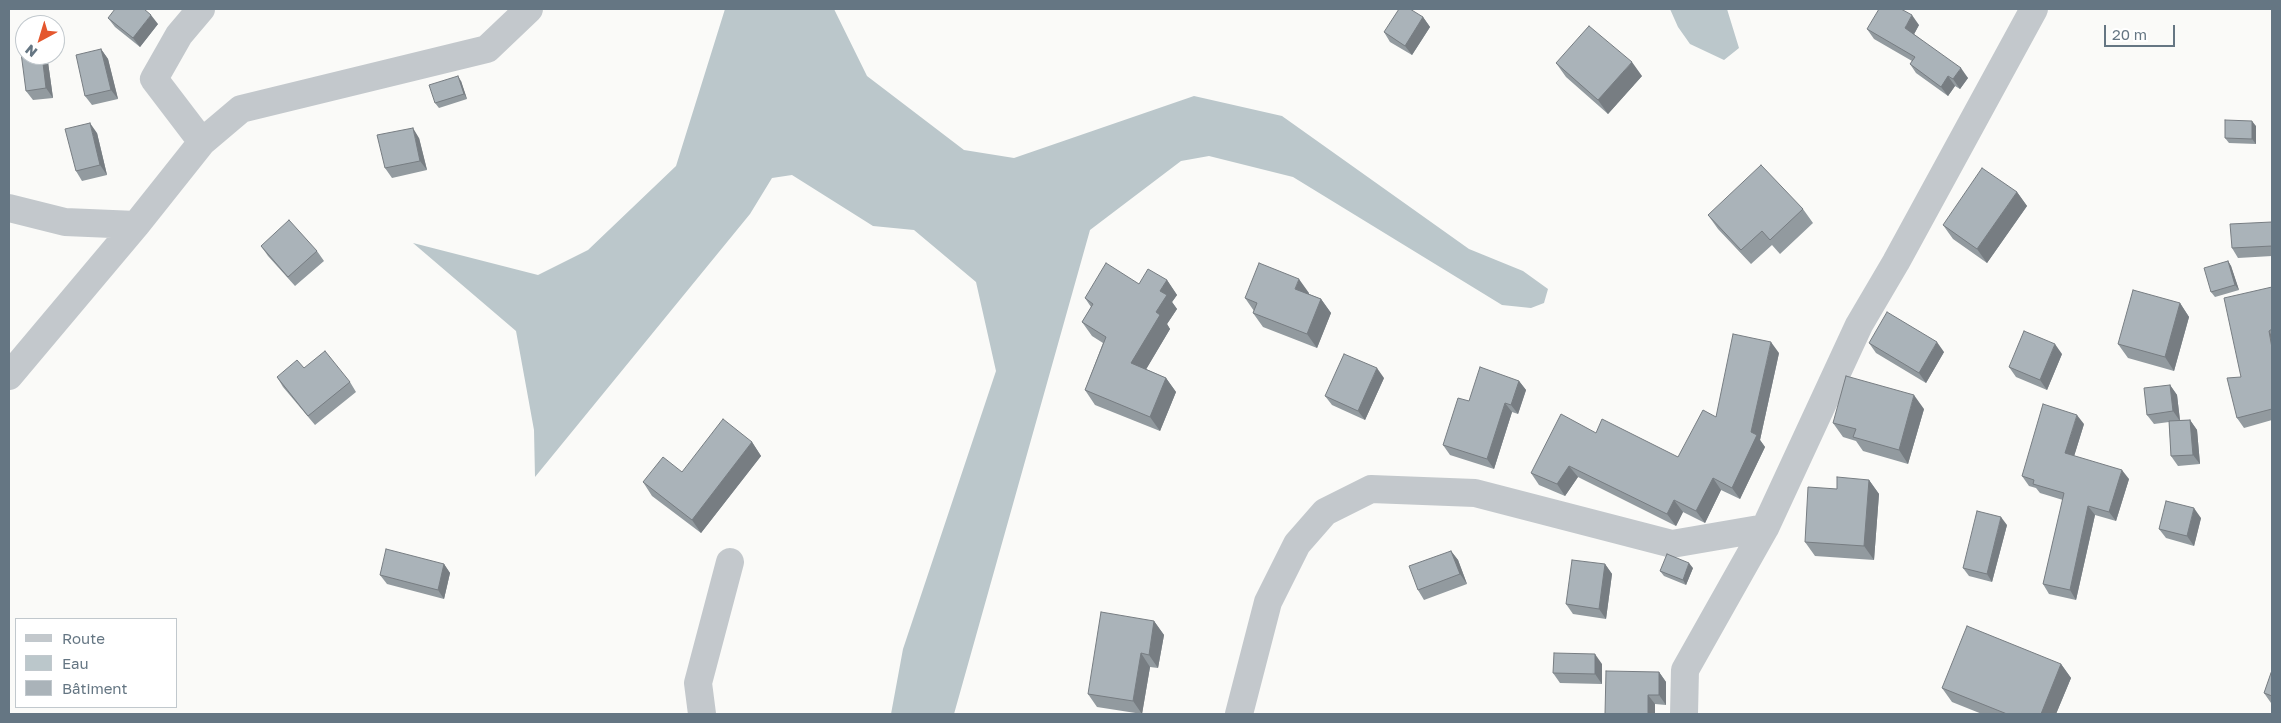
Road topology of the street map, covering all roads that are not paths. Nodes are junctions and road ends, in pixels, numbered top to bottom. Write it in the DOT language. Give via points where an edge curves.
graph roads {
  1 [pos="201,9"];
  2 [pos="529,9"];
  3 [pos="2034,9"];
  4 [pos="202,142"];
  5 [pos="9,208"];
  6 [pos="136,225"];
  7 [pos="9,376"];
  8 [pos="1765,528"];
  9 [pos="730,562"];
  10 [pos="702,714"];
  11 [pos="1239,714"];
  12 [pos="1684,714"];
  1 -- 4 [label="street" via="179,35 154,79"];
  2 -- 4 [label="street" via="487,49 241,109"];
  3 -- 8 [label="street" via="1896,262 1858,325"];
  4 -- 6 [label="street"];
  5 -- 6 [label="street" via="65,222"];
  6 -- 7 [label="street"];
  8 -- 11 [label="street" via="1672,544 1474,493 1372,489 1325,512 1297,544 1268,602"];
  8 -- 12 [label="street" via="1685,670"];
  9 -- 10 [label="street" via="698,683"];
}
